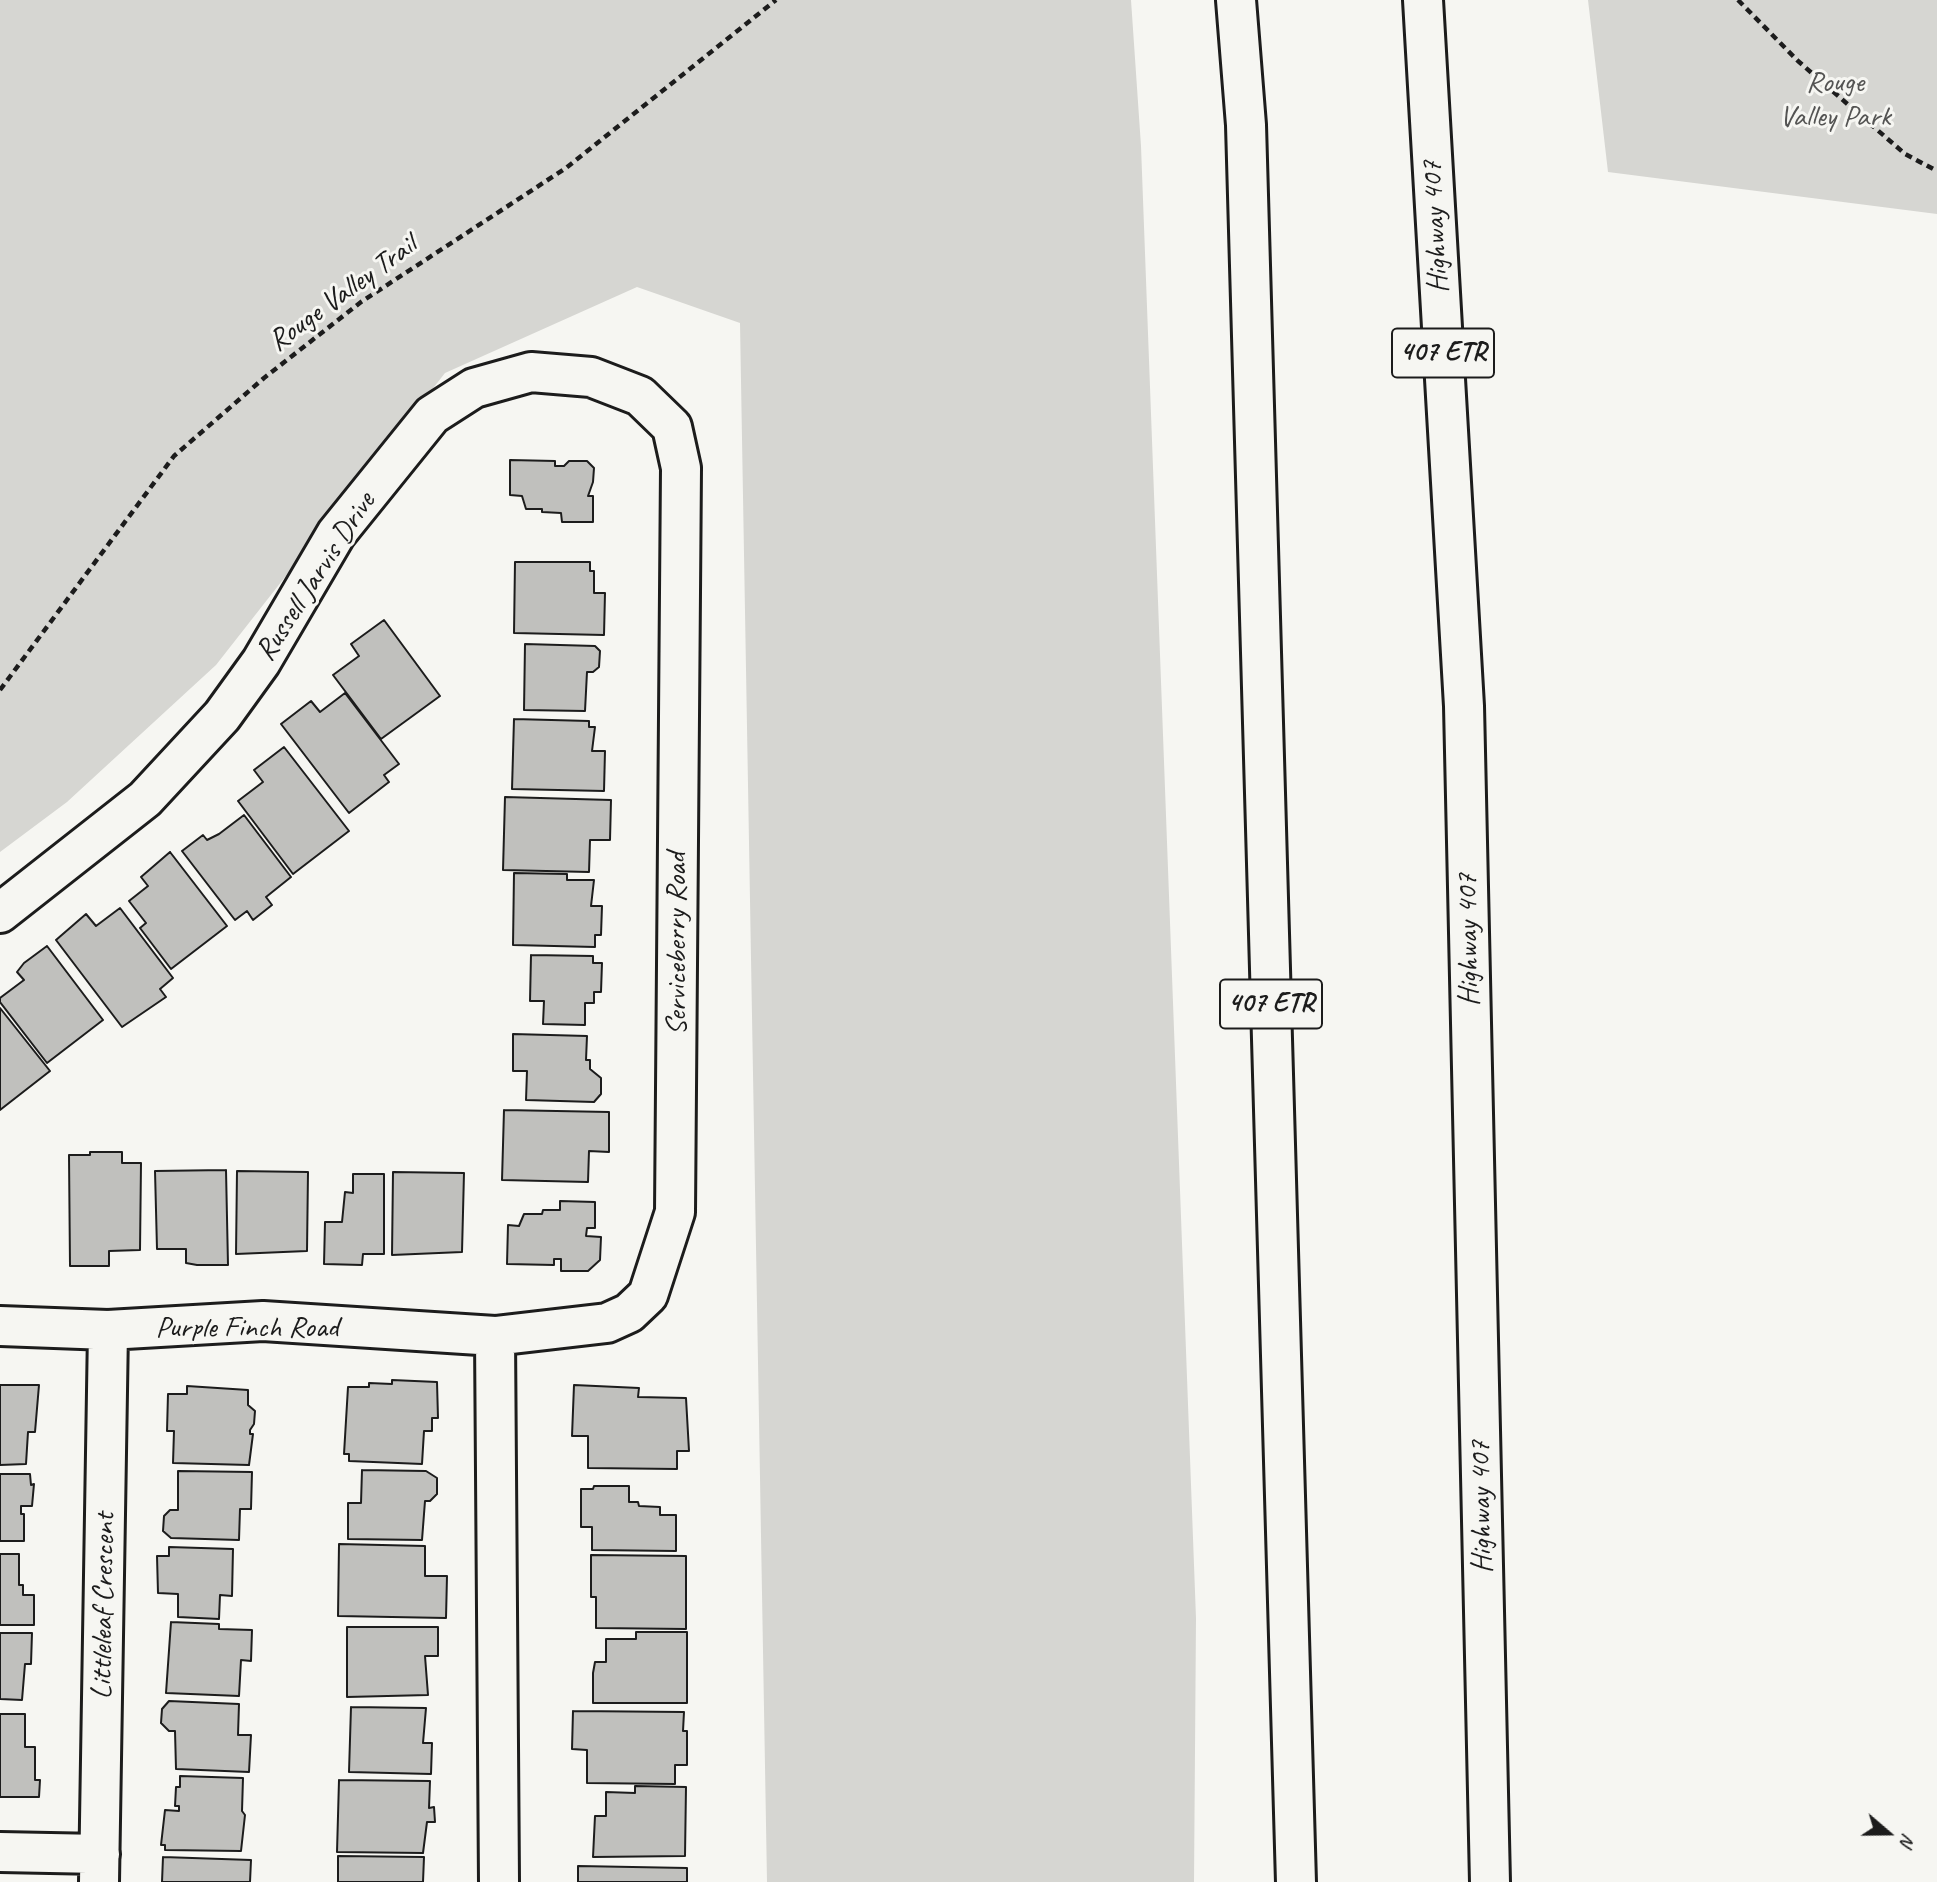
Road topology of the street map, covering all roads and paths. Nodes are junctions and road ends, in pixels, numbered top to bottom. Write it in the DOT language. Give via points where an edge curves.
graph roads {
  1 [pos="776,0"];
  2 [pos="1236,0"];
  3 [pos="1423,0"];
  4 [pos="1738,0"];
  5 [pos="1937,171"];
  6 [pos="672,427"];
  7 [pos="0,690"];
  8 [pos="0,914"];
  9 [pos="0,1326"];
  10 [pos="108,1330"];
  11 [pos="495,1336"];
  12 [pos="0,1852"];
  13 [pos="100,1868"];
  14 [pos="499,1882"];
  15 [pos="1296,1882"];
  16 [pos="1490,1882"];
  1 -- 7 [label="path, Rouge Valley Trail" via="566,167 361,302 174,456"];
  2 -- 15 [label="main road, 407 ETR" via="1247,139"];
  3 -- 16 [label="main road, Highway 407 / 407 ETR" via="1464,706"];
  4 -- 5 [label="path" via="1798,61 1896,145"];
  6 -- 8 [label="main road, Russell Jarvis Drive" via="640,396 591,377 531,372 474,388 432,415 336,534 261,662 222,716 145,799"];
  6 -- 11 [label="main road, Serviceberry Road" via="681,468 675,1212 648,1295 629,1313 607,1323"];
  9 -- 10 [label="main road, Purple Finch Road"];
  10 -- 11 [label="main road, Purple Finch Road" via="262,1321"];
  10 -- 13 [label="main road, Littleleaf Crescent"];
  11 -- 14 [label="main road"];
  12 -- 13 [label="main road"];
}
